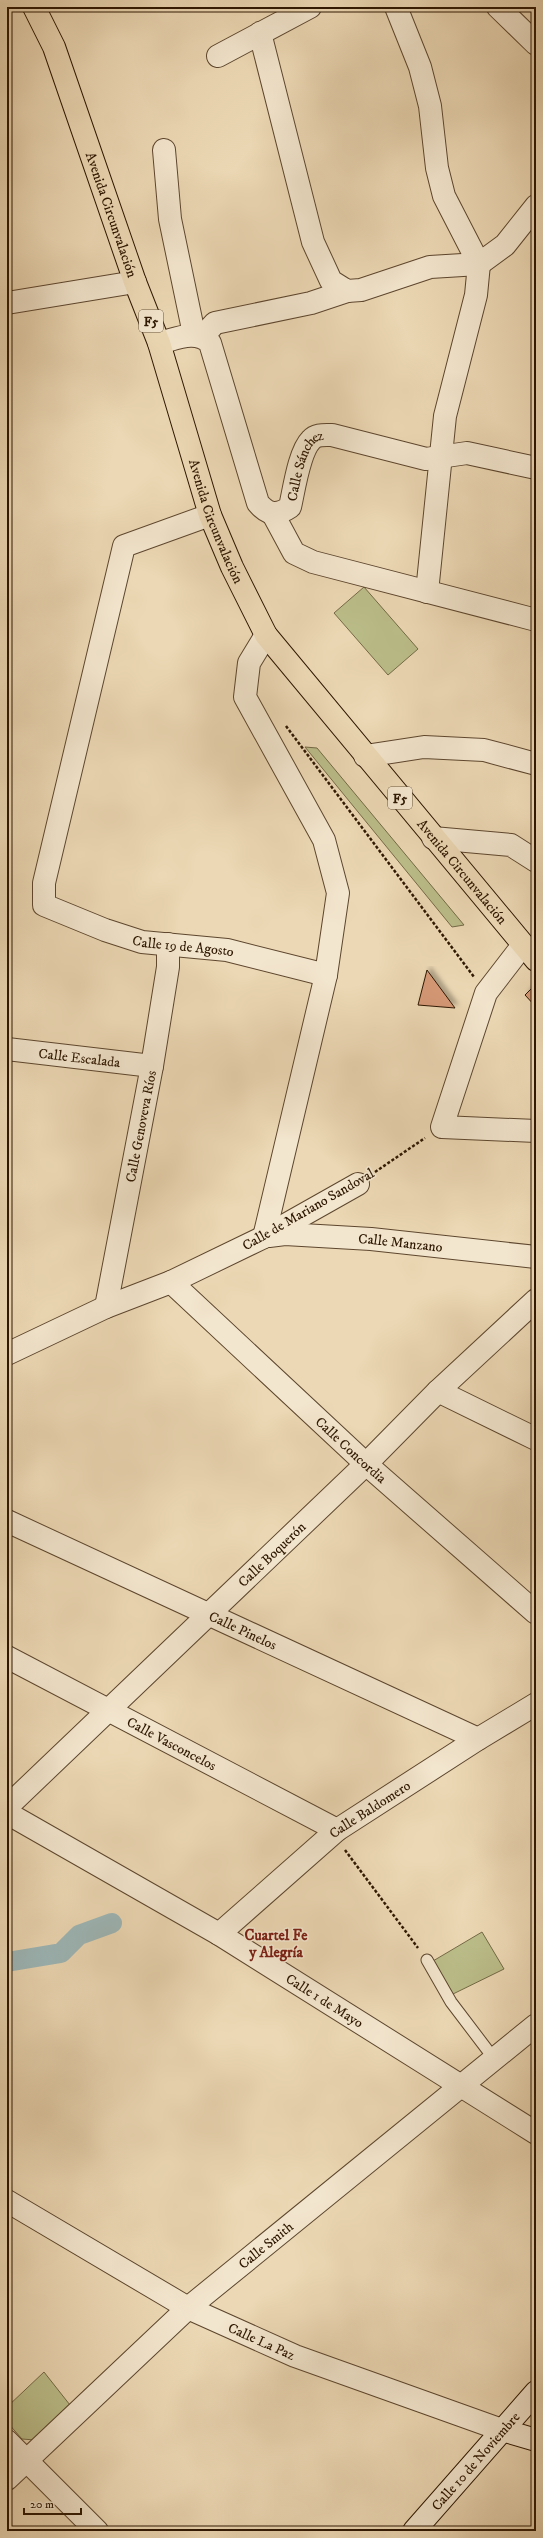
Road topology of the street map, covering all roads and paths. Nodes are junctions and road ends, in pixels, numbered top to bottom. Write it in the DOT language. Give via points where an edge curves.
graph roads {
  1 [pos="34,7"];
  2 [pos="310,7"];
  3 [pos="396,7"];
  4 [pos="498,7"];
  5 [pos="260,34"];
  6 [pos="536,44"];
  7 [pos="218,56"];
  8 [pos="164,150"];
  9 [pos="536,206"];
  10 [pos="480,264"];
  11 [pos="136,282"];
  12 [pos="347,291"];
  13 [pos="7,303"];
  14 [pos="199,335"];
  15 [pos="159,343"];
  16 [pos="441,456"];
  17 [pos="536,468"];
  18 [pos="273,514"];
  19 [pos="210,515"];
  20 [pos="427,592"];
  21 [pos="536,620"];
  22 [pos="266,635"];
  23 [pos="286,725"];
  24 [pos="365,756"];
  25 [pos="536,764"];
  26 [pos="433,838"];
  27 [pos="536,861"];
  28 [pos="168,944"];
  29 [pos="530,952"];
  30 [pos="326,975"];
  31 [pos="486,993"];
  32 [pos="8,1055"];
  33 [pos="152,1066"];
  34 [pos="442,1127"];
  35 [pos="536,1131"];
  36 [pos="358,1184"];
  37 [pos="264,1237"];
  38 [pos="536,1257"];
  39 [pos="171,1282"];
  40 [pos="106,1307"];
  41 [pos="531,1309"];
  42 [pos="7,1354"];
  43 [pos="438,1391"];
  44 [pos="536,1439"];
  45 [pos="366,1464"];
  46 [pos="7,1521"];
  47 [pos="209,1613"];
  48 [pos="536,1613"];
  49 [pos="7,1658"];
  50 [pos="536,1704"];
  51 [pos="109,1710"];
  52 [pos="478,1739"];
  53 [pos="7,1807"];
  54 [pos="7,1813"];
  55 [pos="335,1832"];
  56 [pos="219,1934"];
  57 [pos="427,1960"];
  58 [pos="536,2025"];
  59 [pos="495,2060"];
  60 [pos="461,2087"];
  61 [pos="536,2133"];
  62 [pos="7,2201"];
  63 [pos="188,2308"];
  64 [pos="536,2392"];
  65 [pos="502,2430"];
  66 [pos="536,2440"];
  67 [pos="7,2441"];
  68 [pos="26,2460"];
  69 [pos="7,2479"];
  70 [pos="97,2531"];
  71 [pos="414,2531"];
  1 -- 11 [label="highway, Avenida Circunvalación / F5" via="54,47"];
  2 -- 5 [label="street"];
  3 -- 10 [label="street" via="420,67 430,106 437,168 444,196"];
  4 -- 6 [label="street"];
  5 -- 7 [label="street"];
  5 -- 12 [label="street" via="313,242 331,281"];
  8 -- 14 [label="street, Calle Sánchez" via="170,220"];
  9 -- 10 [label="street" via="505,246"];
  10 -- 12 [label="street" via="430,267 361,290"];
  10 -- 16 [label="street" via="476,295 445,416"];
  11 -- 13 [label="street"];
  11 -- 15 [label="highway, Avenida Circunvalación / F5"];
  12 -- 14 [label="street" via="311,303 215,323"];
  14 -- 15 [label="street"];
  14 -- 18 [label="street, Calle Sánchez" via="210,343 258,502 265,511"];
  15 -- 19 [label="highway, Avenida Circunvalación / F5"];
  16 -- 17 [label="street, Calle Sánchez" via="467,452"];
  16 -- 18 [label="street, Calle Sánchez" via="426,459 332,435 318,435 311,439 305,448 290,507"];
  16 -- 20 [label="street"];
  18 -- 20 [label="street" via="294,553 313,562"];
  19 -- 22 [label="highway, Avenida Circunvalación / F5" via="232,567"];
  19 -- 28 [label="street, Calle 19 de Agosto" via="124,546 44,883 44,905 142,942"];
  20 -- 21 [label="street"];
  22 -- 24 [label="highway, Avenida Circunvalación / F5"];
  22 -- 30 [label="street" via="248,663 244,697 324,840 338,893"];
  23 -- 31 [label="path"];
  24 -- 25 [label="street" via="424,747 484,750"];
  24 -- 26 [label="highway, Avenida Circunvalación / F5"];
  26 -- 27 [label="street" via="511,845"];
  26 -- 29 [label="highway, Avenida Circunvalación / F5"];
  28 -- 30 [label="street, Calle 19 de Agosto" via="227,950"];
  28 -- 33 [label="street, Calle Genoveva Ríos" via="168,967"];
  29 -- 31 [label="street"];
  30 -- 37 [label="street"];
  31 -- 34 [label="street"];
  32 -- 33 [label="street, Calle Escalada"];
  33 -- 40 [label="street, Calle Genoveva Ríos"];
  34 -- 35 [label="street"];
  34 -- 36 [label="path, Calle de Mariano Sandoval"];
  36 -- 37 [label="street, Calle de Mariano Sandoval"];
  37 -- 38 [label="street, Calle Manzano" via="285,1234 370,1239"];
  37 -- 39 [label="street, Calle de Mariano Sandoval"];
  39 -- 40 [label="street, Calle de Mariano Sandoval"];
  39 -- 45 [label="street, Calle Concordia"];
  40 -- 42 [label="street, Calle de Mariano Sandoval"];
  41 -- 43 [label="street, Calle Boquerón"];
  43 -- 44 [label="street"];
  43 -- 45 [label="street, Calle Boquerón"];
  45 -- 47 [label="street, Calle Boquerón"];
  45 -- 48 [label="street, Calle Concordia"];
  46 -- 47 [label="street, Calle Pinelos"];
  47 -- 51 [label="street, Calle Boquerón"];
  47 -- 52 [label="street, Calle Pinelos"];
  49 -- 51 [label="street, Calle Vasconcelos"];
  50 -- 52 [label="street, Calle Baldomero"];
  51 -- 53 [label="street, Calle Boquerón"];
  51 -- 55 [label="street, Calle Vasconcelos"];
  52 -- 55 [label="street, Calle Baldomero"];
  54 -- 56 [label="street, Calle 1 de Mayo"];
  55 -- 56 [label="street, Calle Baldomero"];
  55 -- 57 [label="path"];
  56 -- 60 [label="street, Calle 1 de Mayo"];
  57 -- 59 [label="lane" via="451,2002"];
  58 -- 59 [label="street, Calle Smith"];
  59 -- 60 [label="street, Calle Smith"];
  60 -- 61 [label="street, Calle 1 de Mayo"];
  60 -- 63 [label="street, Calle Smith"];
  62 -- 63 [label="street, Calle La Paz"];
  63 -- 65 [label="street, Calle La Paz" via="295,2356"];
  63 -- 68 [label="street, Calle Smith"];
  64 -- 65 [label="street, Calle 10 de Noviembre"];
  65 -- 66 [label="street, Calle La Paz"];
  65 -- 71 [label="street, Calle 10 de Noviembre"];
  67 -- 68 [label="street"];
  68 -- 69 [label="street, Calle Smith"];
  68 -- 70 [label="street"];
}
